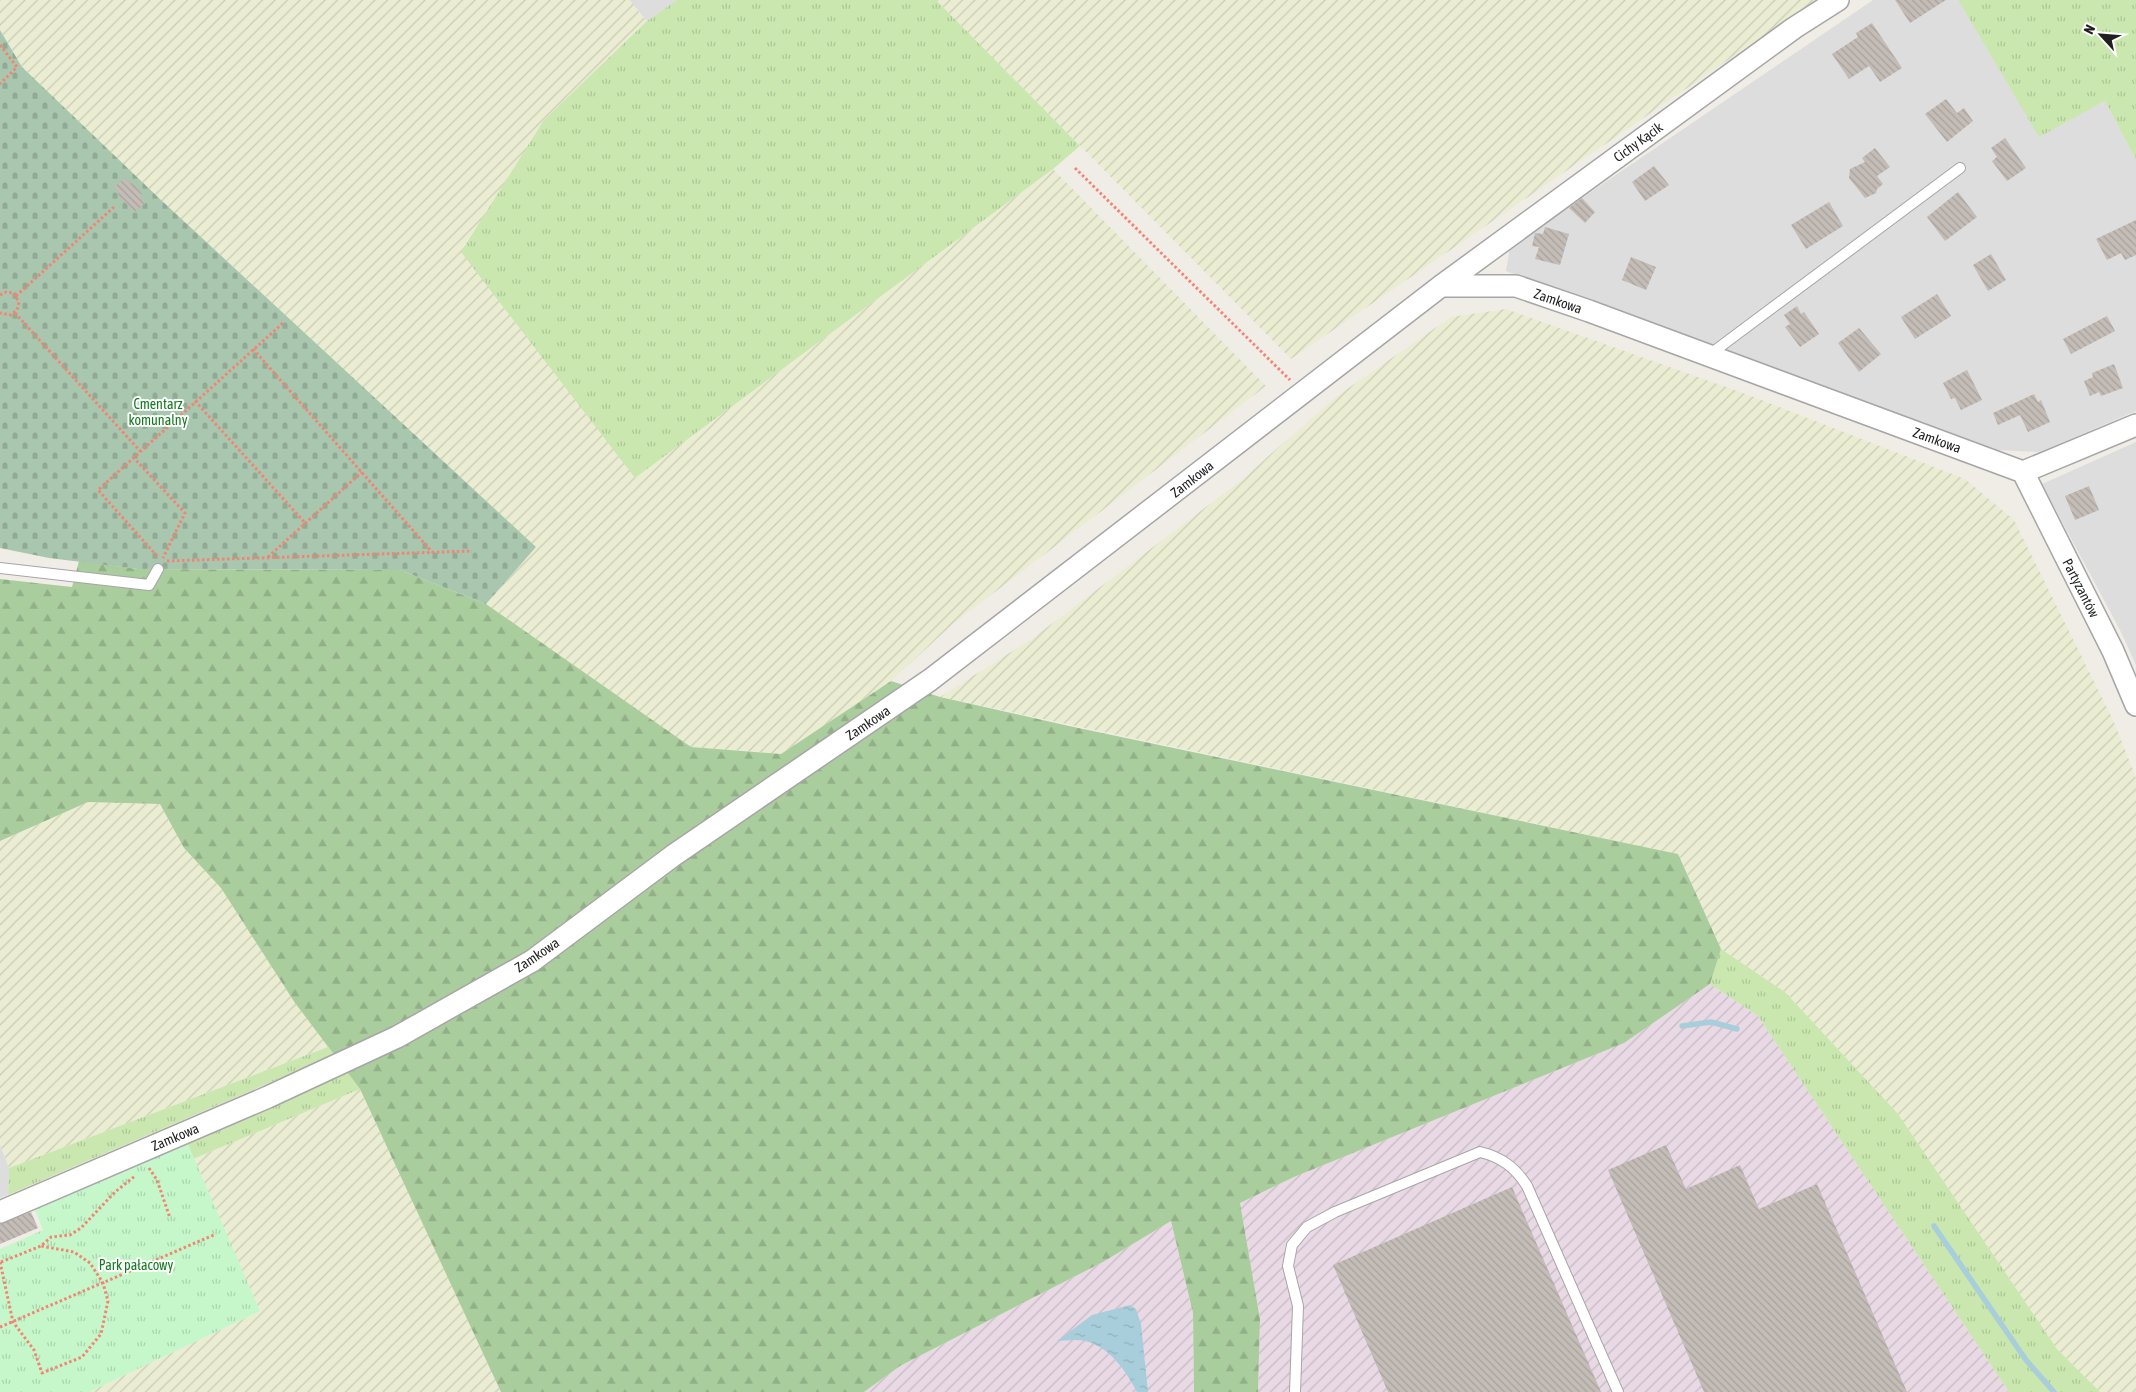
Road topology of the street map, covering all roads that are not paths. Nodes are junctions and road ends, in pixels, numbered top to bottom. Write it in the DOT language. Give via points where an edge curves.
graph roads {
  1 [pos="1838,0"];
  2 [pos="1960,168"];
  3 [pos="1441,286"];
  4 [pos="1709,355"];
  5 [pos="2136,425"];
  6 [pos="2023,472"];
  7 [pos="160,565"];
  8 [pos="0,568"];
  9 [pos="2136,705"];
  10 [pos="0,1212"];
  11 [pos="1295,1392"];
  12 [pos="1618,1392"];
  1 -- 3 [label="street, Cichy Kącik" via="1794,28"];
  2 -- 4 [label="lane"];
  3 -- 4 [label="street, Zamkowa" via="1516,286"];
  3 -- 10 [label="street, Zamkowa" via="930,680 674,855 532,961 397,1037 268,1097"];
  4 -- 6 [label="street, Zamkowa"];
  5 -- 6 [label="street"];
  6 -- 9 [label="street, Partyzantów" via="2113,651"];
  7 -- 8 [label="lane" via="149,585"];
  11 -- 12 [label="lane" via="1298,1306 1288,1266 1292,1245 1307,1227 1335,1212 1480,1152 1495,1156 1511,1166 1527,1186"];
}
